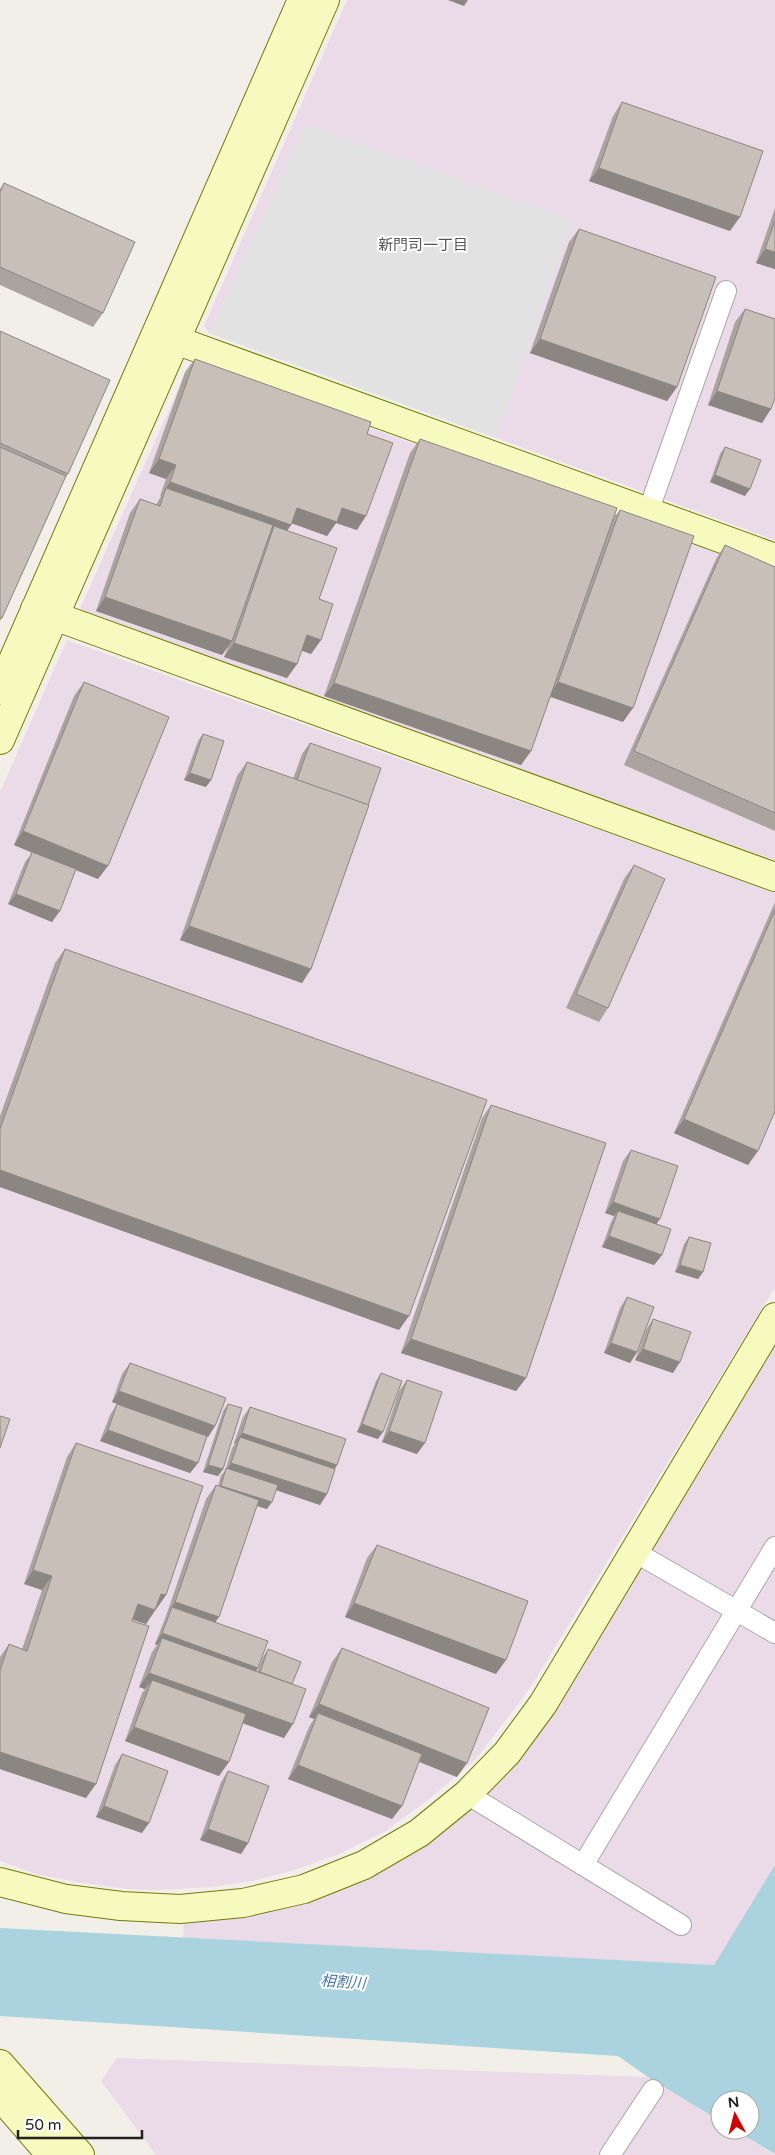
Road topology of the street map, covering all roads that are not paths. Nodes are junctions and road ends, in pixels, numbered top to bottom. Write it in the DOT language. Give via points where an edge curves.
graph roads {
  1 [pos="302,0"];
  2 [pos="326,0"];
  3 [pos="726,291"];
  4 [pos="166,337"];
  5 [pos="648,512"];
  6 [pos="775,558"];
  7 [pos="44,613"];
  8 [pos="0,690"];
  9 [pos="0,740"];
  10 [pos="775,877"];
  11 [pos="775,1317"];
  12 [pos="775,1548"];
  13 [pos="635,1552"];
  14 [pos="737,1611"];
  15 [pos="775,1633"];
  16 [pos="467,1794"];
  17 [pos="583,1865"];
  18 [pos="0,1882"];
  19 [pos="681,1925"];
  20 [pos="0,2064"];
  21 [pos="653,2090"];
  22 [pos="0,2096"];
  23 [pos="51,2155"];
  24 [pos="80,2155"];
  25 [pos="610,2155"];
  1 -- 4 [label="street"];
  2 -- 4 [label="street"];
  3 -- 5 [label="street"];
  4 -- 5 [label="street"];
  4 -- 7 [label="street"];
  5 -- 6 [label="street"];
  7 -- 8 [label="street"];
  7 -- 9 [label="street"];
  7 -- 10 [label="street"];
  11 -- 13 [label="street"];
  12 -- 14 [label="street"];
  13 -- 14 [label="street"];
  13 -- 16 [label="street" via="542,1704 507,1752"];
  14 -- 15 [label="street"];
  14 -- 17 [label="street"];
  16 -- 17 [label="street"];
  16 -- 18 [label="street" via="419,1833 364,1865 304,1889 243,1903 180,1909 121,1906 66,1899"];
  17 -- 19 [label="street"];
  20 -- 24 [label="street"];
  21 -- 25 [label="street"];
  22 -- 23 [label="street"];
}
